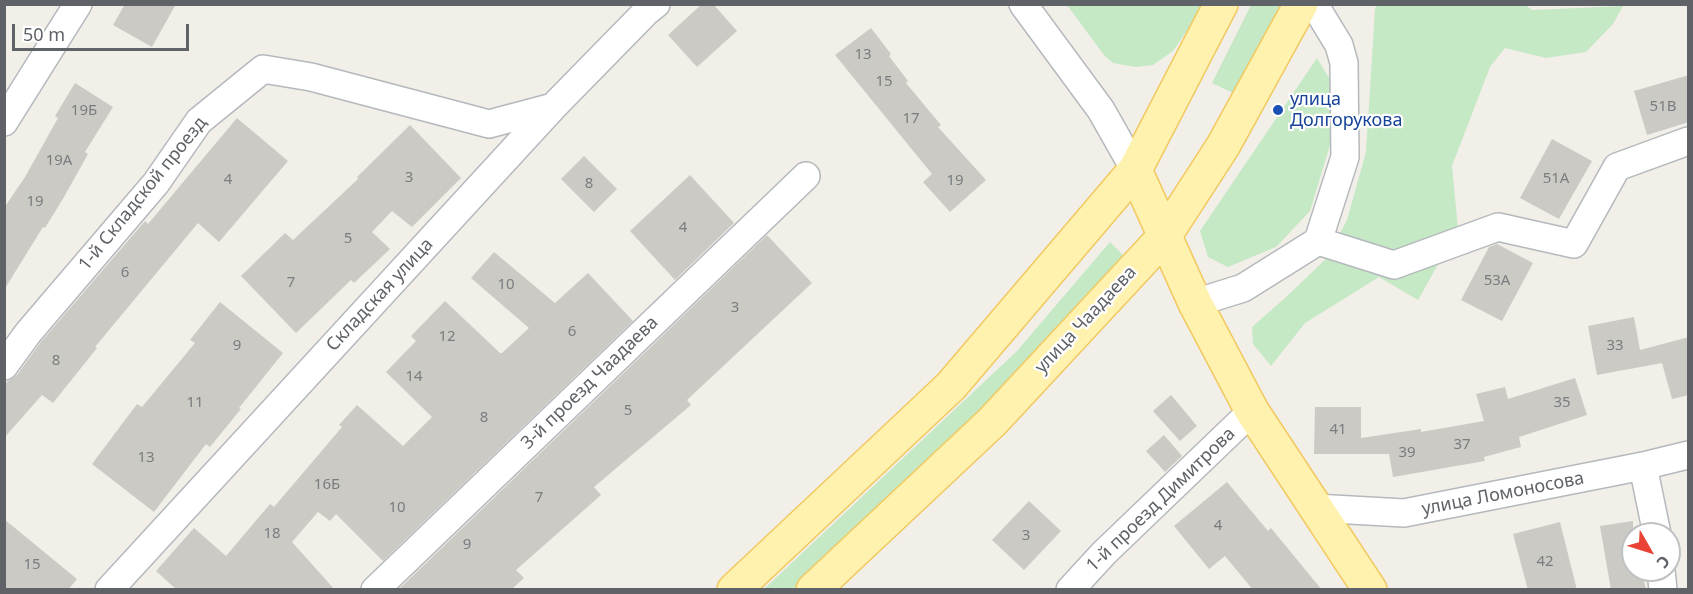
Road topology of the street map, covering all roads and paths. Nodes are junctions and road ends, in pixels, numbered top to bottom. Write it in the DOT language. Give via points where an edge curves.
graph roads {
  1 [pos="78,4"];
  2 [pos="1023,4"];
  3 [pos="1221,4"];
  4 [pos="1301,4"];
  5 [pos="1314,4"];
  6 [pos="647,7"];
  7 [pos="553,107"];
  8 [pos="4,122"];
  9 [pos="1689,141"];
  10 [pos="1135,171"];
  11 [pos="806,176"];
  12 [pos="1164,237"];
  13 [pos="1318,241"];
  14 [pos="1195,303"];
  15 [pos="4,366"];
  16 [pos="1252,411"];
  17 [pos="1689,455"];
  18 [pos="1643,466"];
  19 [pos="1315,508"];
  20 [pos="1655,522"];
  21 [pos="109,590"];
  22 [pos="375,590"];
  23 [pos="734,590"];
  24 [pos="813,590"];
  25 [pos="1070,590"];
  26 [pos="1370,590"];
  1 -- 8 [label="street"];
  2 -- 10 [label="street" via="1101,110"];
  3 -- 10 [label="main road"];
  4 -- 12 [label="main road, улица Чаадаева" via="1223,146"];
  5 -- 13 [label="street" via="1339,45 1344,63 1345,157"];
  6 -- 7 [label="street, Складская улица"];
  7 -- 15 [label="street, 1-й Складской проезд" via="489,124 311,77 263,69 199,121 156,183 27,333"];
  7 -- 21 [label="street, Складская улица"];
  9 -- 13 [label="street" via="1617,167 1574,244 1498,227 1394,265"];
  10 -- 12 [label="main road"];
  10 -- 23 [label="main road" via="951,386"];
  11 -- 22 [label="street, 3-й проезд Чаадаева"];
  12 -- 14 [label="main road"];
  12 -- 24 [label="main road, улица Чаадаева" via="992,422"];
  13 -- 14 [label="street" via="1243,288"];
  14 -- 16 [label="main road"];
  16 -- 19 [label="main road"];
  16 -- 25 [label="street, 1-й проезд Димитрова"];
  17 -- 18 [label="street, улица Ломоносова"];
  18 -- 19 [label="street, улица Ломоносова" via="1404,513"];
  18 -- 20 [label="street"];
  19 -- 26 [label="main road"];
}
